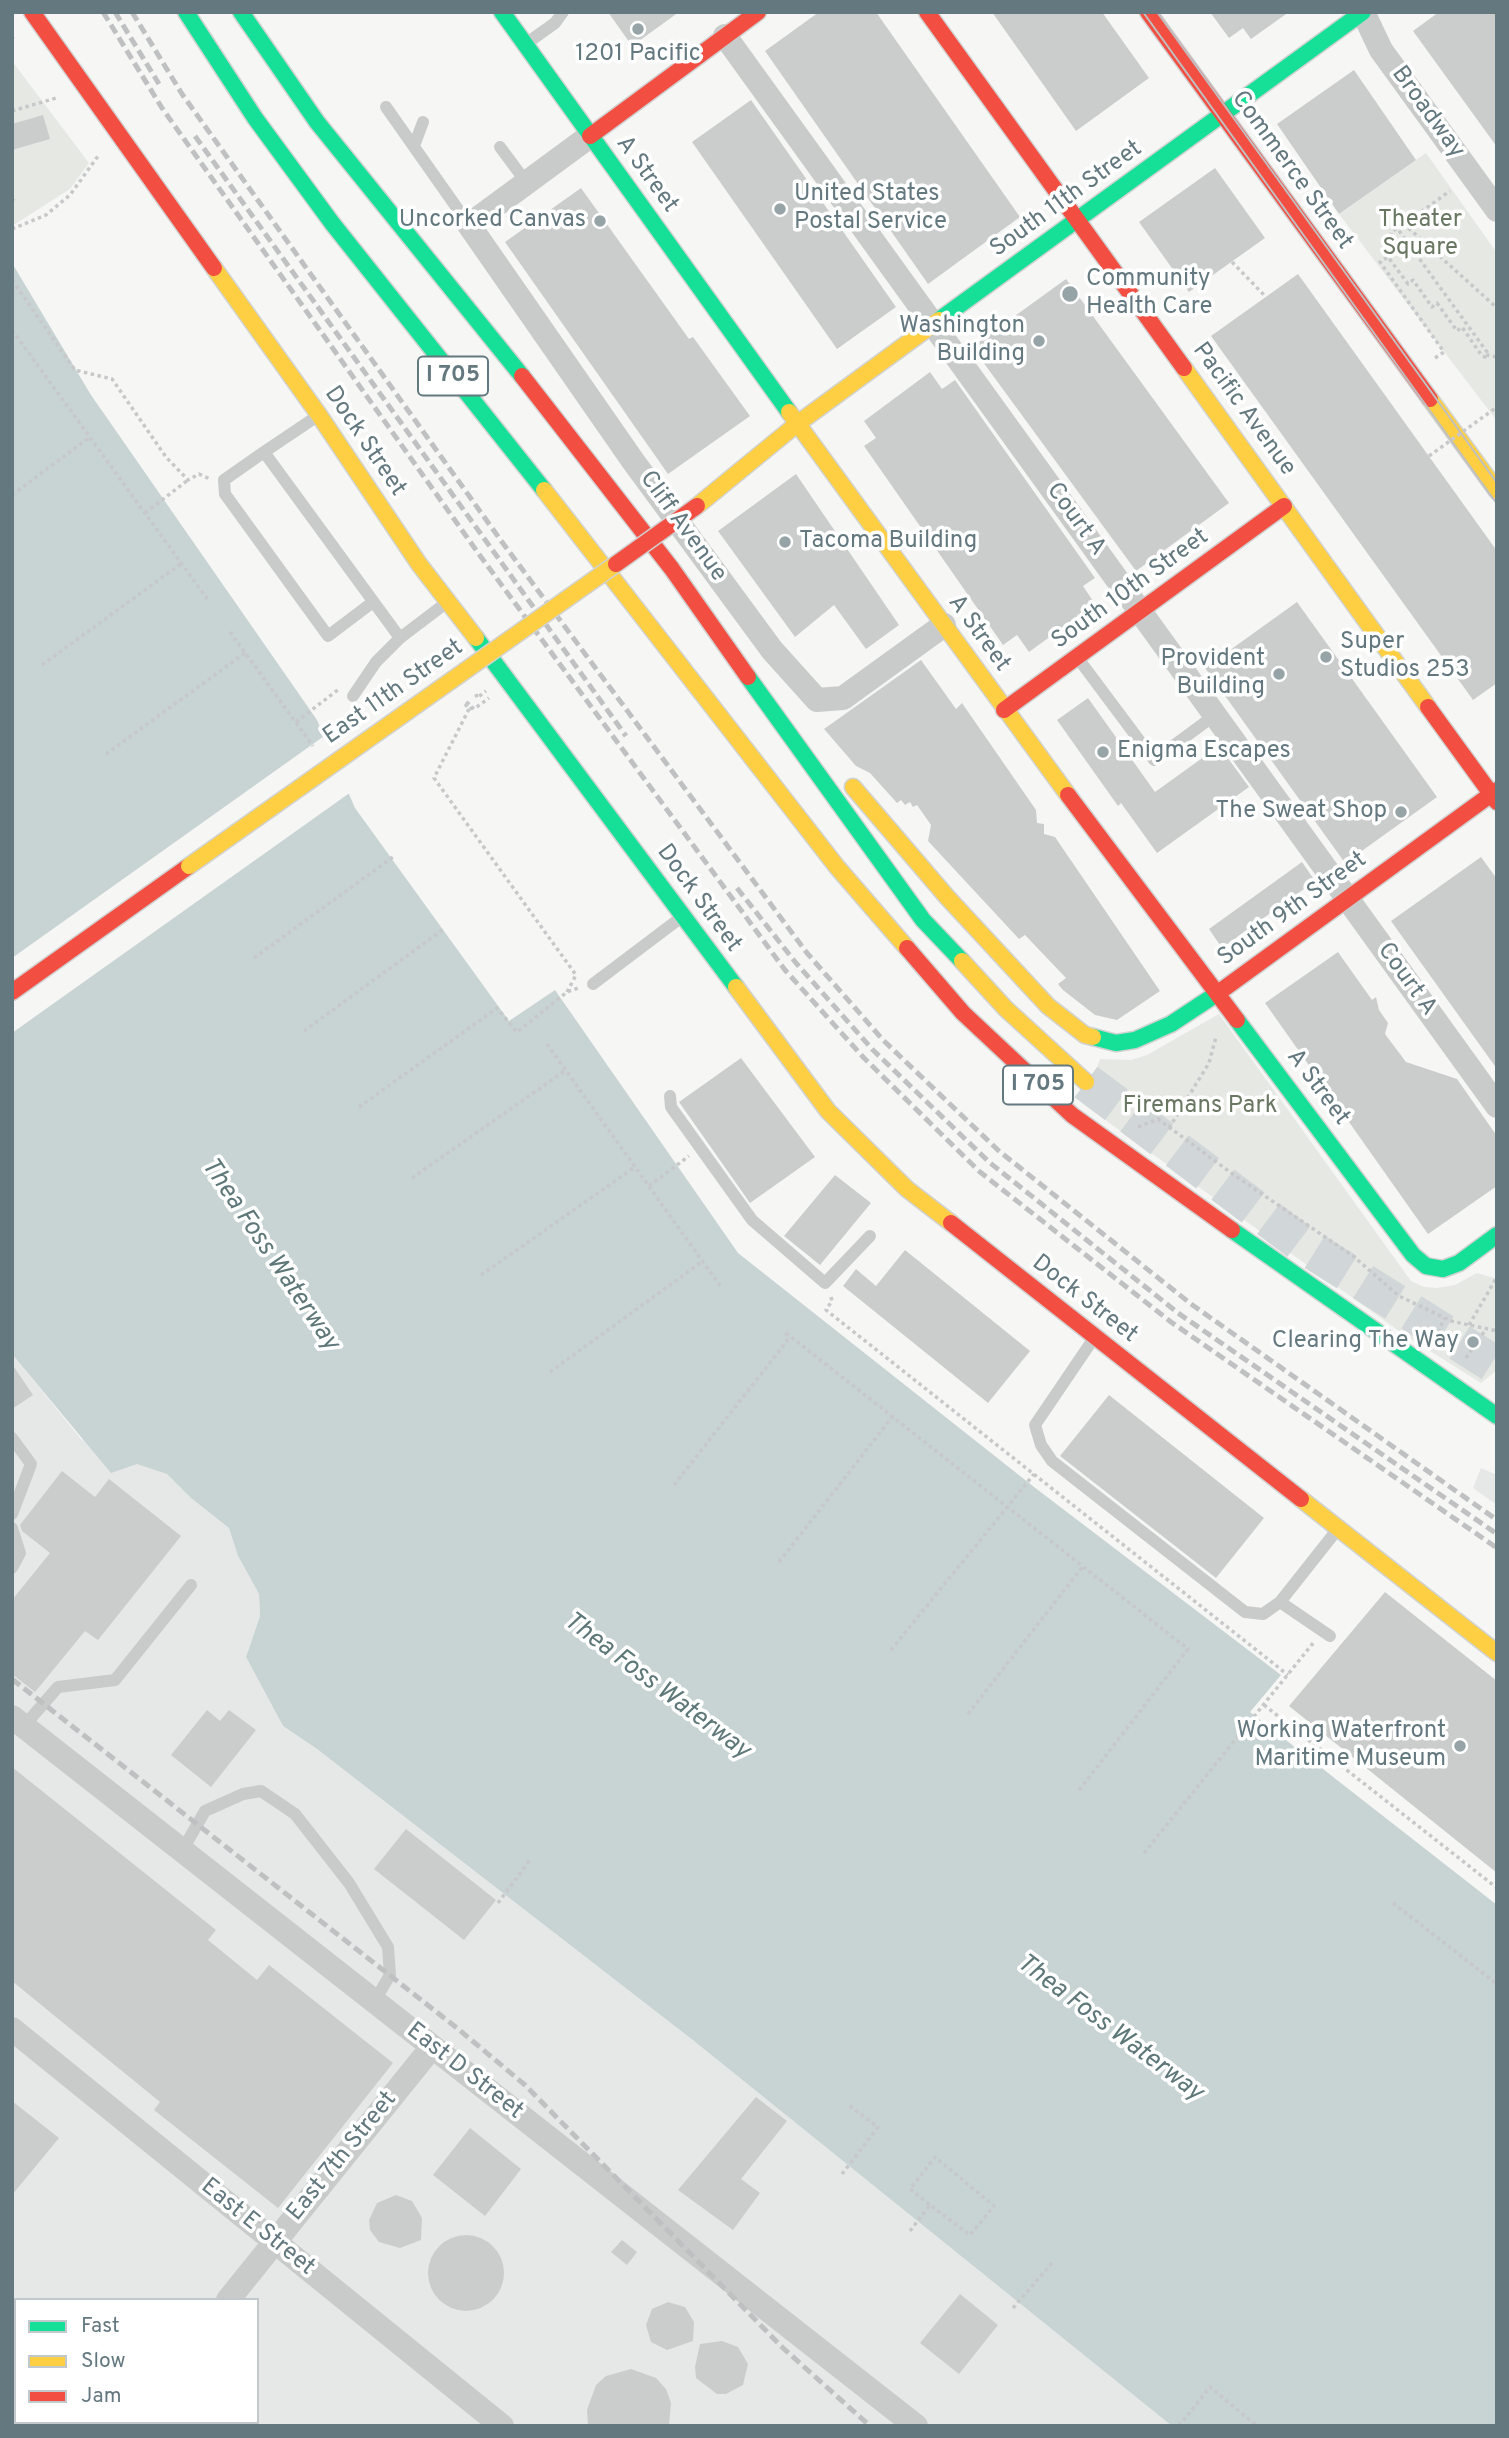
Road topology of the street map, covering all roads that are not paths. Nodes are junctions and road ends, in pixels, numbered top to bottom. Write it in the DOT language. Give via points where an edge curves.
graph roads {
  1 [pos="32,12"];
  2 [pos="186,12"];
  3 [pos="241,12"];
  4 [pos="502,12"];
  5 [pos="563,12"];
  6 [pos="758,12"];
  7 [pos="927,12"];
  8 [pos="1148,12"];
  9 [pos="1363,12"];
  10 [pos="725,36"];
  11 [pos="525,44"];
  12 [pos="386,107"];
  13 [pos="1223,116"];
  14 [pos="424,122"];
  15 [pos="590,136"];
  16 [pos="414,146"];
  17 [pos="500,147"];
  18 [pos="526,182"];
  19 [pos="1497,210"];
  20 [pos="1078,221"];
  21 [pos="469,225"];
  22 [pos="934,324"];
  23 [pos="319,415"];
  24 [pos="797,424"];
  25 [pos="264,452"];
  26 [pos="1497,491"];
  27 [pos="1284,506"];
  28 [pos="373,602"];
  29 [pos="449,602"];
  30 [pos="698,604"];
  31 [pos="1140,611"];
  32 [pos="944,625"];
  33 [pos="400,638"];
  34 [pos="1077,657"];
  35 [pos="353,696"];
  36 [pos="1004,710"];
  37 [pos="1215,715"];
  38 [pos="814,740"];
  39 [pos="838,769"];
  40 [pos="1495,795"];
  41 [pos="1348,898"];
  42 [pos="683,916"];
  43 [pos="593,984"];
  44 [pos="12,992"];
  45 [pos="1219,993"];
  46 [pos="1086,1082"];
  47 [pos="670,1096"];
  48 [pos="1497,1106"];
  49 [pos="1497,1235"];
  50 [pos="870,1236"];
  51 [pos="1094,1338"];
  52 [pos="1418,1359"];
  53 [pos="1497,1399"];
  54 [pos="1497,1416"];
  55 [pos="12,1438"];
  56 [pos="12,1514"];
  57 [pos="12,1528"];
  58 [pos="1338,1529"];
  59 [pos="12,1568"];
  60 [pos="191,1585"];
  61 [pos="1280,1602"];
  62 [pos="1326,1633"];
  63 [pos="1497,1653"];
  64 [pos="18,1722"];
  65 [pos="182,1851"];
  66 [pos="374,2002"];
  67 [pos="12,2029"];
  68 [pos="432,2047"];
  69 [pos="274,2242"];
  70 [pos="230,2298"];
  71 [pos="502,2426"];
  72 [pos="916,2426"];
  1 -- 23 [label="main road, Dock Street"];
  2 -- 52 [label="main road, I 705" via="255,118 332,223 837,867 963,1013 1072,1115 1359,1322"];
  3 -- 30 [label="main road, I 705" via="317,122 531,387"];
  4 -- 11 [label="main road, A Street"];
  5 -- 11 [label="lane"];
  6 -- 10 [label="main road"];
  7 -- 20 [label="main road, Pacific Avenue"];
  8 -- 13 [label="main road, Commerce Street"];
  9 -- 13 [label="main road, South 11th Street"];
  9 -- 19 [label="street, Broadway" via="1381,50"];
  10 -- 15 [label="main road"];
  10 -- 22 [label="street, Court A"];
  11 -- 15 [label="main road, A Street"];
  12 -- 16 [label="lane"];
  13 -- 20 [label="main road, South 11th Street"];
  13 -- 26 [label="main road, Commerce Street"];
  14 -- 16 [label="lane"];
  15 -- 18 [label="street"];
  15 -- 24 [label="main road, A Street"];
  16 -- 21 [label="lane"];
  17 -- 18 [label="lane"];
  18 -- 21 [label="street"];
  20 -- 22 [label="main road, South 11th Street"];
  20 -- 27 [label="main road, Pacific Avenue"];
  21 -- 32 [label="street, Cliff Avenue" via="641,472 772,650 817,699 843,698"];
  22 -- 24 [label="main road, South 11th Street"];
  22 -- 31 [label="street, Court A"];
  23 -- 25 [label="lane"];
  23 -- 29 [label="main road, Dock Street"];
  24 -- 32 [label="main road, A Street"];
  24 -- 44 [label="main road, East 11th Street, bridge" via="697,506"];
  25 -- 28 [label="lane"];
  25 -- 28 [label="lane" via="232,472 222,485 225,494 328,636"];
  27 -- 31 [label="main road, South 10th Street"];
  27 -- 40 [label="main road, Pacific Avenue"];
  28 -- 33 [label="lane"];
  29 -- 33 [label="lane"];
  29 -- 42 [label="main road, Dock Street"];
  30 -- 38 [label="main road"];
  30 -- 46 [label="main road, I 705" via="923,920 1006,1009"];
  31 -- 34 [label="main road, South 10th Street"];
  31 -- 37 [label="street, Court A"];
  32 -- 36 [label="main road, A Street"];
  33 -- 35 [label="lane" via="376,662"];
  34 -- 36 [label="main road, South 10th Street"];
  34 -- 37 [label="lane" via="1154,760"];
  36 -- 45 [label="main road, A Street"];
  37 -- 41 [label="street, Court A"];
  39 -- 45 [label="main road, South 9th Street" via="947,897 1039,996 1085,1035 1116,1043 1135,1040 1171,1024"];
  40 -- 41 [label="main road, South 9th Street"];
  41 -- 45 [label="main road, South 9th Street"];
  41 -- 48 [label="street, Court A"];
  42 -- 43 [label="lane"];
  42 -- 51 [label="main road, Dock Street" via="799,1076 857,1143 907,1189"];
  45 -- 49 [label="main road, A Street" via="1413,1255 1433,1268 1460,1263"];
  47 -- 50 [label="lane" via="671,1107 752,1220 825,1283"];
  51 -- 58 [label="main road, Dock Street"];
  51 -- 61 [label="lane" via="1035,1425 1048,1456 1245,1612 1263,1614"];
  52 -- 53 [label="main road"];
  52 -- 54 [label="main road"];
  55 -- 56 [label="lane" via="32,1464"];
  57 -- 59 [label="lane" via="20,1553"];
  58 -- 61 [label="lane"];
  58 -- 63 [label="main road, Dock Street"];
  60 -- 64 [label="lane" via="115,1680 58,1687"];
  61 -- 62 [label="lane"];
  64 -- 65 [label="street, East D Street"];
  65 -- 66 [label="street, East D Street"];
  65 -- 66 [label="lane" via="205,1811 243,1794 261,1791 295,1814 349,1883 388,1947 390,1975"];
  66 -- 68 [label="street, East D Street"];
  67 -- 69 [label="street, East E Street"];
  68 -- 69 [label="street, East 7th Street"];
  68 -- 72 [label="street, East D Street"];
  69 -- 70 [label="street, East 7th Street"];
  69 -- 71 [label="street, East E Street"];
}
